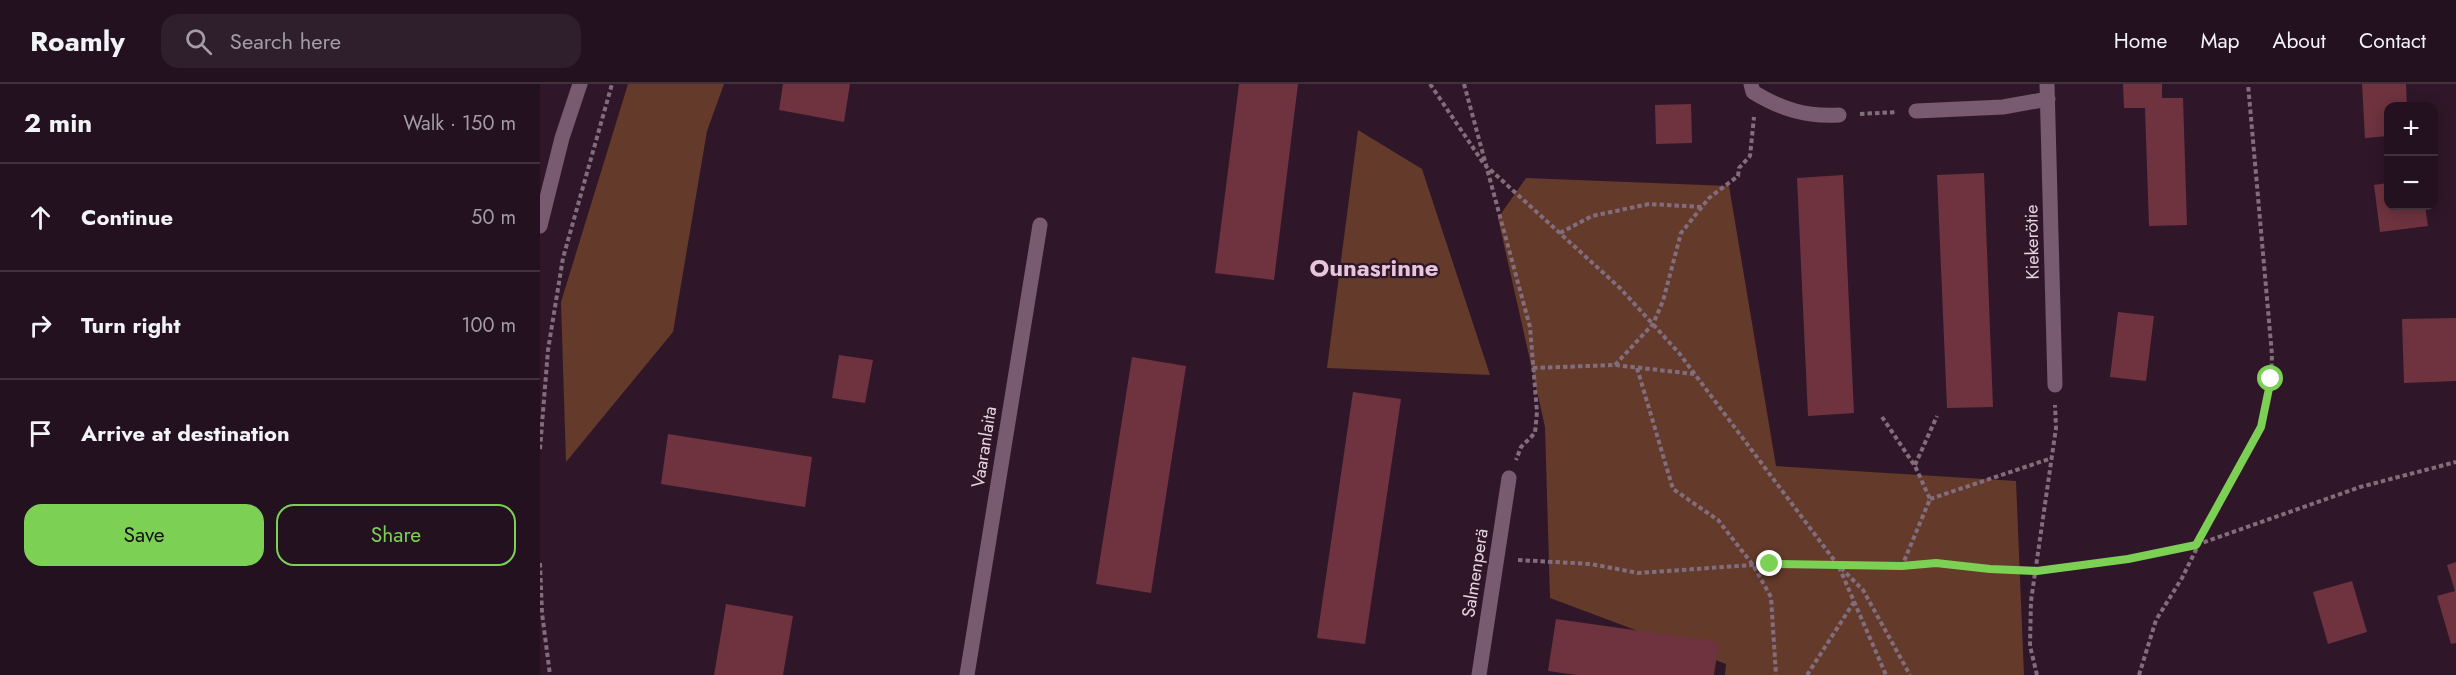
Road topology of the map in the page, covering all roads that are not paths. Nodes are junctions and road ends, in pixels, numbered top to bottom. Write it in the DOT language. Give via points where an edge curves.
graph roads {
  1 [pos="580,84"];
  2 [pos="1752,88"];
  3 [pos="2048,91"];
  4 [pos="1916,111"];
  5 [pos="1839,115"];
  6 [pos="1040,225"];
  7 [pos="540,226"];
  8 [pos="2055,385"];
  9 [pos="1509,478"];
  10 [pos="967,675"];
  11 [pos="1479,675"];
  1 -- 7 [label="street"];
  2 -- 5 [label="street" via="1775,105 1801,113"];
  3 -- 4 [label="street, Kiekerötie" via="2003,107"];
  3 -- 8 [label="street, Kiekerötie"];
  6 -- 10 [label="street, Vaaranlaita"];
  9 -- 11 [label="street, Salmenperä"];
}
